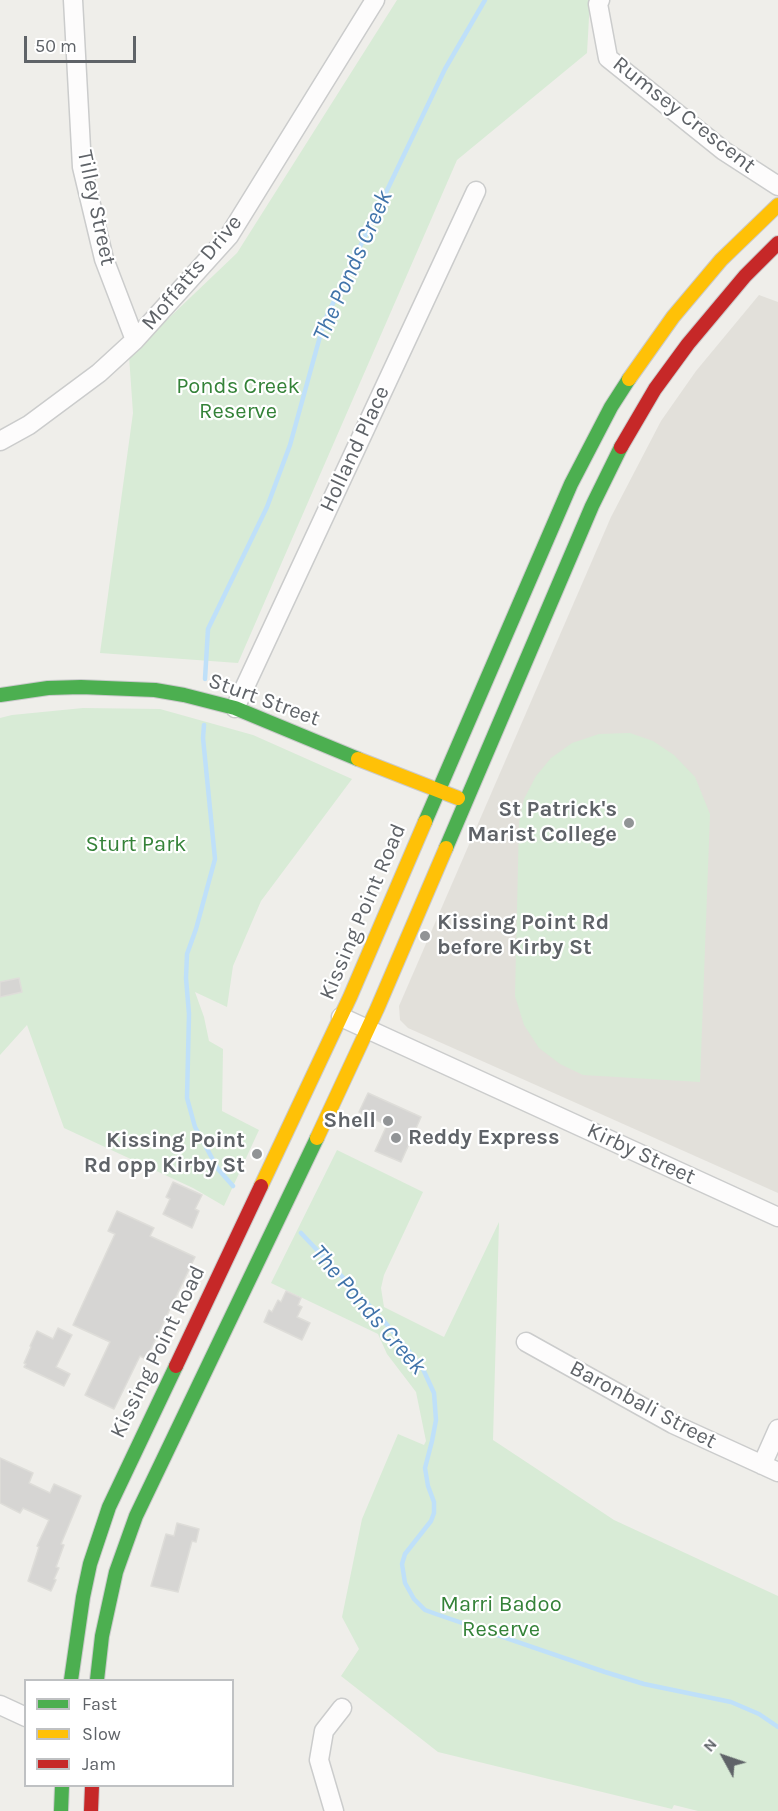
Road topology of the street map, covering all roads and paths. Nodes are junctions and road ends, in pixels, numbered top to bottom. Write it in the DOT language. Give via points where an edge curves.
graph roads {
  1 [pos="73,0"];
  2 [pos="375,0"];
  3 [pos="600,0"];
  4 [pos="778,186"];
  5 [pos="476,191"];
  6 [pos="778,205"];
  7 [pos="778,243"];
  8 [pos="135,340"];
  9 [pos="0,441"];
  10 [pos="0,695"];
  11 [pos="235,708"];
  12 [pos="438,789"];
  13 [pos="467,802"];
  14 [pos="341,1017"];
  15 [pos="368,1029"];
  16 [pos="778,1217"];
  17 [pos="526,1342"];
  18 [pos="778,1429"];
  19 [pos="770,1468"];
  20 [pos="71,1679"];
  21 [pos="97,1679"];
  22 [pos="0,1705"];
  23 [pos="342,1707"];
  24 [pos="24,1716"];
  25 [pos="62,1787"];
  26 [pos="92,1787"];
  27 [pos="61,1811"];
  28 [pos="91,1811"];
  29 [pos="334,1811"];
  1 -- 8 [label="street, Tilley Street" via="82,167 104,259"];
  2 -- 8 [label="street, Moffatts Drive" via="229,236"];
  3 -- 4 [label="street, Rumsey Crescent" via="608,58 724,151"];
  5 -- 11 [label="street, Holland Place"];
  6 -- 12 [label="main road, Kissing Point Road" via="721,260 673,317 611,407 571,484"];
  7 -- 13 [label="main road" via="688,344 625,438 592,506"];
  8 -- 9 [label="street, Moffatts Drive" via="66,399"];
  10 -- 11 [label="main road, Sturt Street" via="48,688 120,688 184,695"];
  11 -- 12 [label="main road, Sturt Street"];
  12 -- 13 [label="main road, Sturt Street"];
  12 -- 14 [label="main road, Kissing Point Road"];
  13 -- 15 [label="main road"];
  14 -- 15 [label="street, Kirby Street"];
  14 -- 20 [label="main road, Kissing Point Road" via="109,1507 83,1597"];
  15 -- 16 [label="street, Kirby Street"];
  15 -- 21 [label="main road" via="136,1516 116,1572"];
  17 -- 19 [label="street, Baronbali Street" via="673,1424"];
  18 -- 19 [label="street, Baronbali Street"];
  22 -- 24 [label="street"];
  23 -- 29 [label="street" via="324,1731 319,1760"];
  25 -- 27 [label="main road"];
  26 -- 28 [label="main road"];
}
